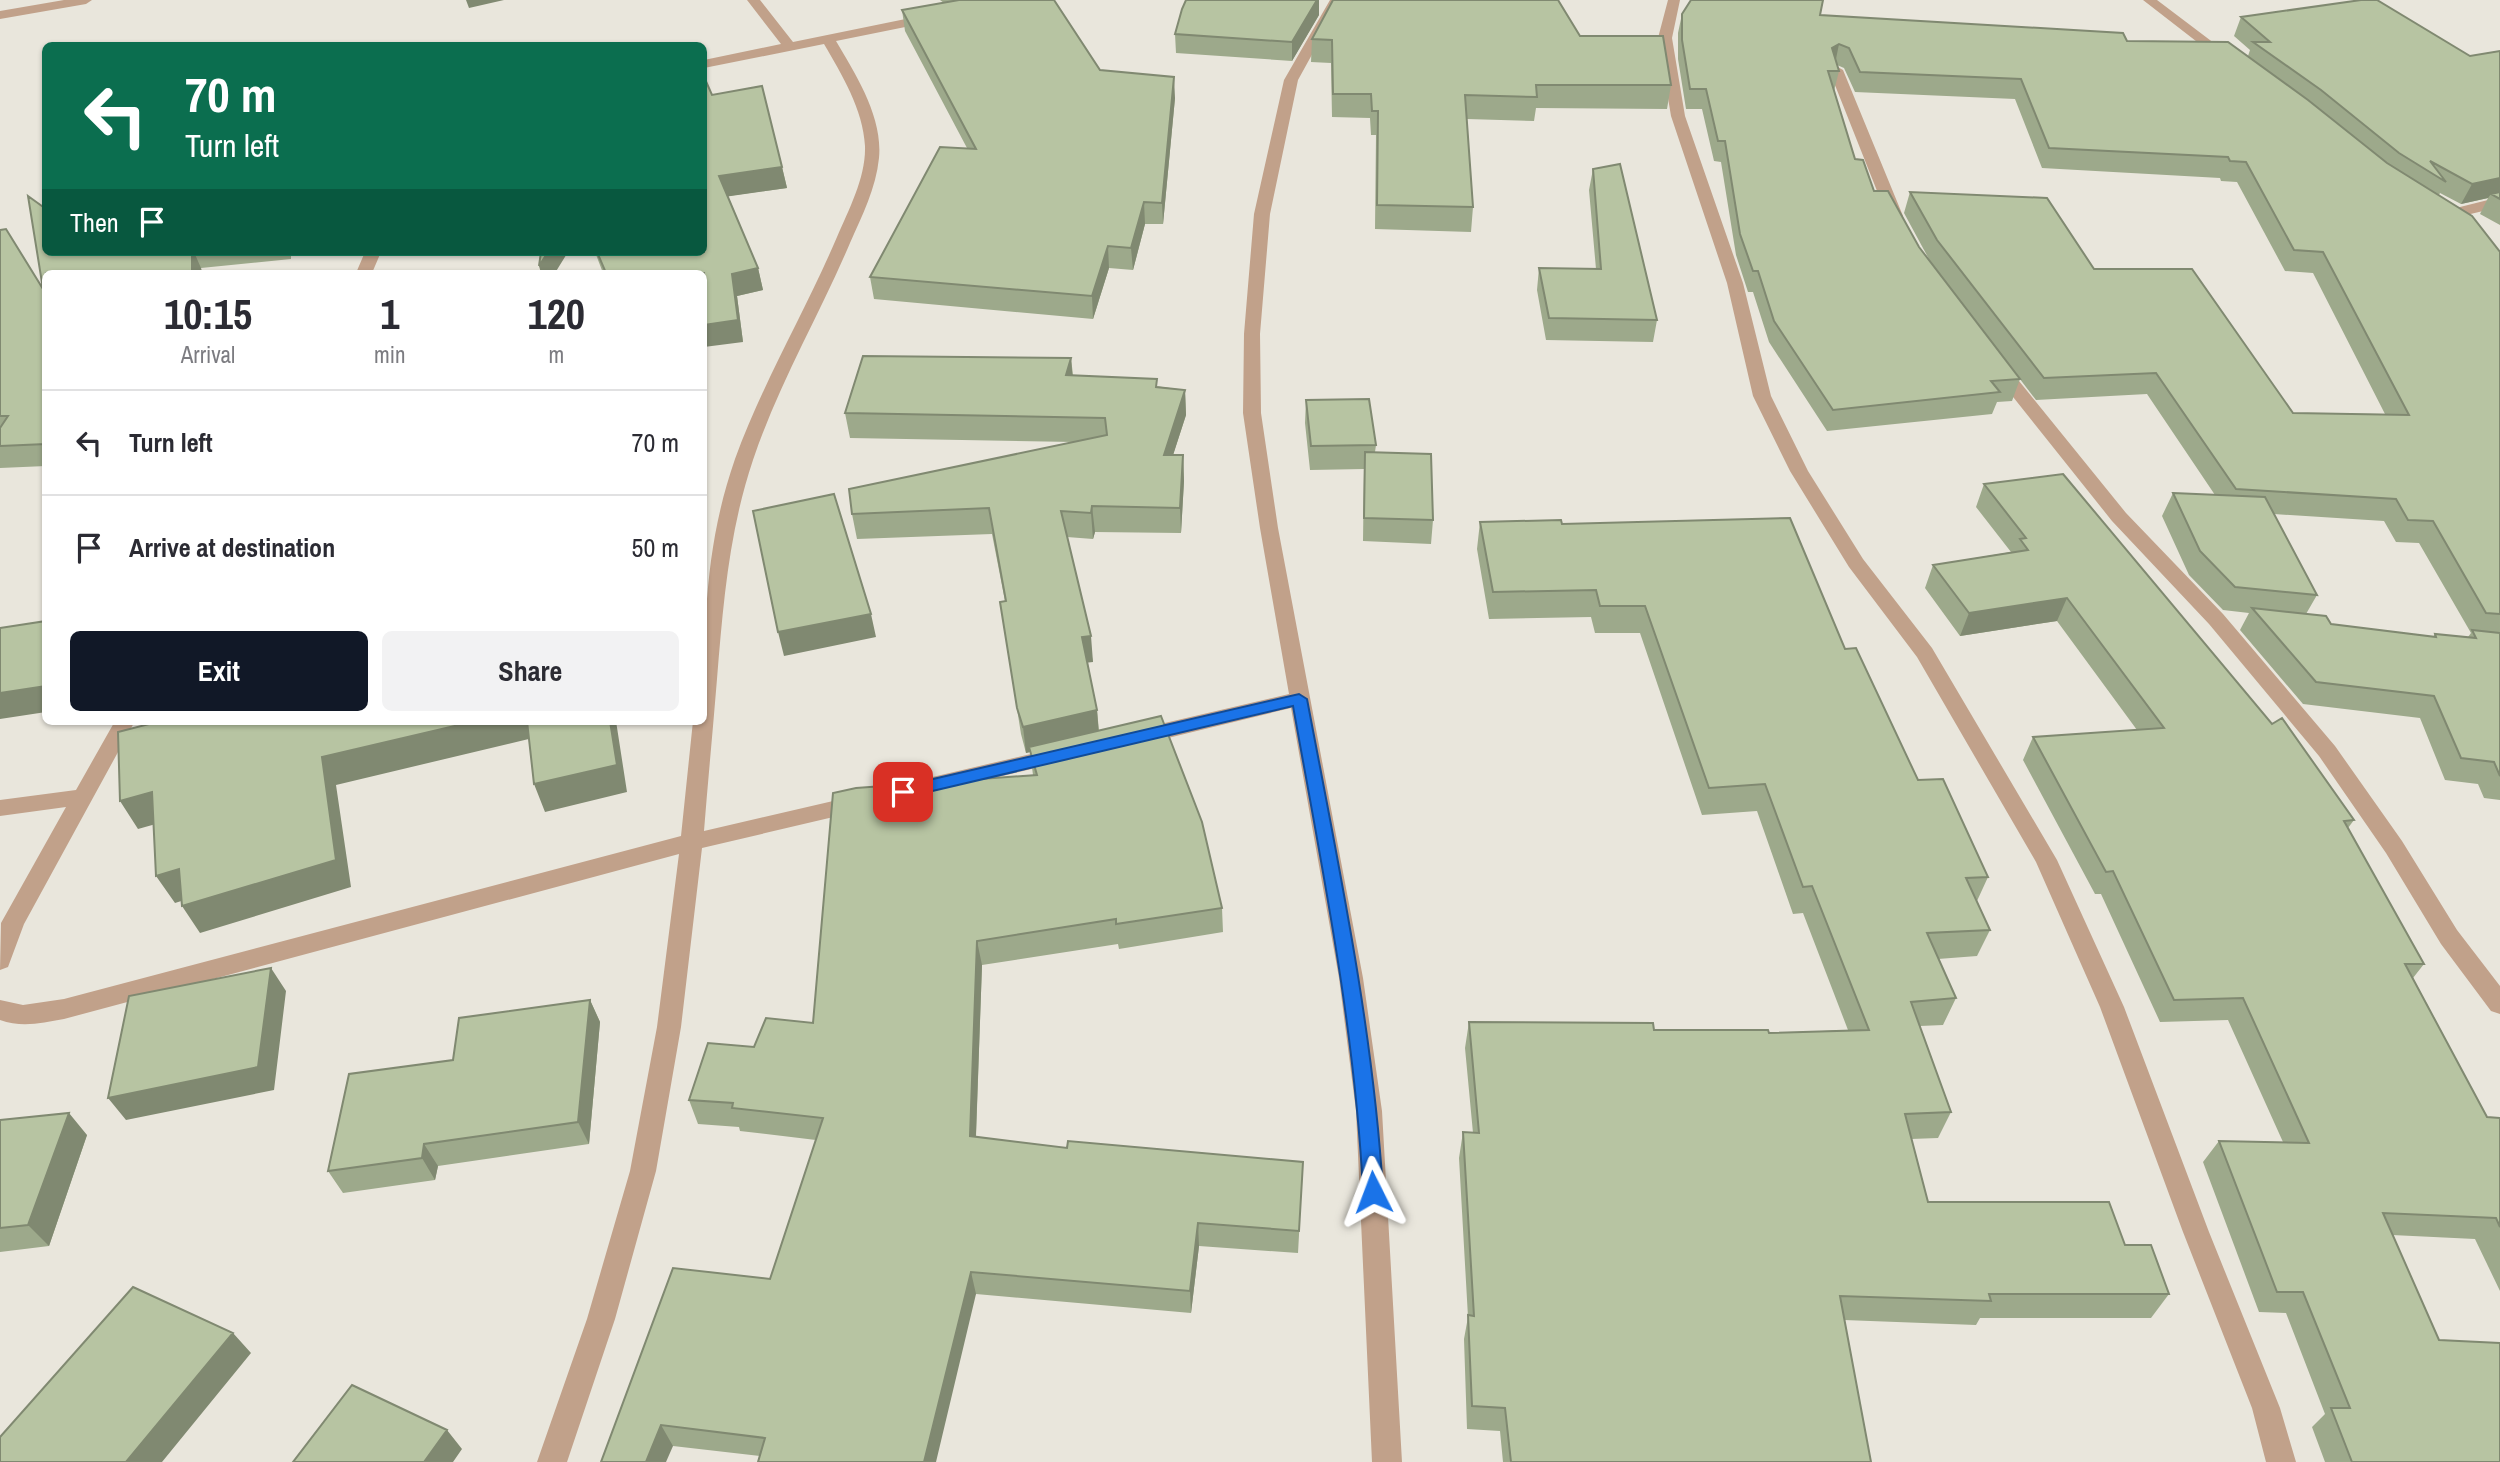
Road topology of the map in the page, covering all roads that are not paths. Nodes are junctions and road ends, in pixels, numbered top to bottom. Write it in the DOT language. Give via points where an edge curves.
graph roads {
  1 [pos="86,0"];
  2 [pos="753,0"];
  3 [pos="1336,0"];
  4 [pos="1674,0"];
  5 [pos="2149,0"];
  6 [pos="950,14"];
  7 [pos="0,15"];
  8 [pos="828,39"];
  9 [pos="789,46"];
  10 [pos="707,63"];
  11 [pos="2241,68"];
  12 [pos="1836,70"];
  13 [pos="2500,202"];
  14 [pos="2461,228"];
  15 [pos="1904,232"];
  16 [pos="1985,351"];
  17 [pos="2216,619"];
  18 [pos="2243,622"];
  19 [pos="707,684"];
  20 [pos="1299,699"];
  21 [pos="122,725"];
  22 [pos="703,725"];
  23 [pos="1124,740"];
  24 [pos="1070,753"];
  25 [pos="908,791"];
  26 [pos="84,797"];
  27 [pos="881,797"];
  28 [pos="0,808"];
  29 [pos="692,842"];
  30 [pos="0,960"];
  31 [pos="2500,1004"];
  32 [pos="0,1010"];
  33 [pos="552,1462"];
  34 [pos="1387,1462"];
  35 [pos="2281,1462"];
  1 -- 7 [label="street"];
  2 -- 9 [label="street"];
  3 -- 20 [label="street" via="1291,80 1262,214 1252,334 1252,413"];
  4 -- 35 [label="street" via="1665,38 1678,116 1735,282 1762,396 1806,483 1856,564 1926,653 2046,860 2112,1007 2266,1408"];
  5 -- 11 [label="street"];
  6 -- 8 [label="street"];
  8 -- 9 [label="street"];
  8 -- 19 [label="street" via="867,120 870,170 830,274 744,461 721,541"];
  9 -- 10 [label="street"];
  12 -- 15 [label="street"];
  13 -- 14 [label="street" via="2437,213"];
  16 -- 17 [label="street" via="2119,517"];
  17 -- 18 [label="street"];
  17 -- 31 [label="street" via="2327,751 2449,937"];
  20 -- 23 [label="street"];
  20 -- 34 [label="street" via="1351,978 1368,1111"];
  21 -- 26 [label="street"];
  22 -- 29 [label="street"];
  24 -- 25 [label="street"];
  26 -- 28 [label="street"];
  26 -- 30 [label="street" via="13,923"];
  27 -- 29 [label="street"];
  29 -- 32 [label="street" via="64,1009 15,1015"];
  29 -- 33 [label="street" via="669,1027 643,1171 601,1319"];
}
